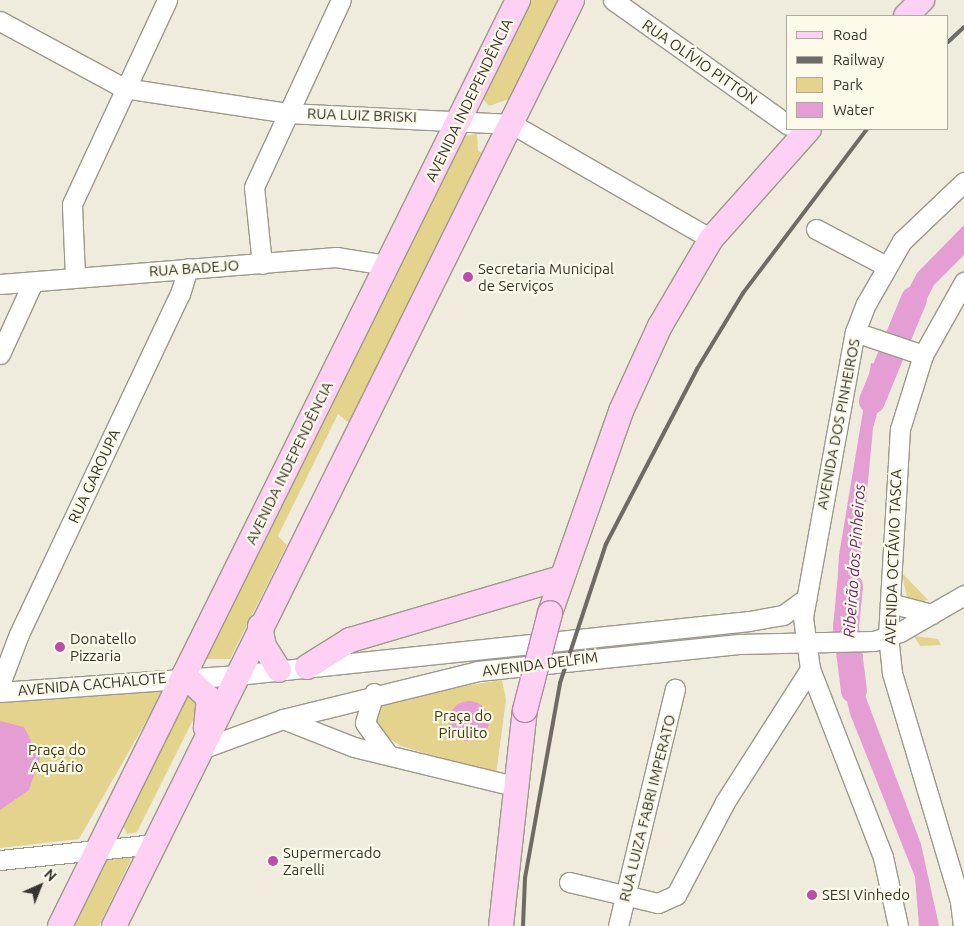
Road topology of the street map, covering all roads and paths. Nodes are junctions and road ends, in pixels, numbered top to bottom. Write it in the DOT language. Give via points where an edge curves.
graph roads {
  1 [pos="166,0"];
  2 [pos="341,0"];
  3 [pos="518,0"];
  4 [pos="572,0"];
  5 [pos="613,0"];
  6 [pos="922,0"];
  7 [pos="907,15"];
  8 [pos="0,21"];
  9 [pos="124,88"];
  10 [pos="287,113"];
  11 [pos="461,118"];
  12 [pos="786,122"];
  13 [pos="512,124"];
  14 [pos="798,130"];
  15 [pos="964,182"];
  16 [pos="816,229"];
  17 [pos="711,239"];
  18 [pos="262,264"];
  19 [pos="387,265"];
  20 [pos="886,266"];
  21 [pos="188,268"];
  22 [pos="75,277"];
  23 [pos="34,282"];
  24 [pos="964,282"];
  25 [pos="0,284"];
  26 [pos="860,333"];
  27 [pos="0,354"];
  28 [pos="923,355"];
  29 [pos="561,578"];
  30 [pos="964,594"];
  31 [pos="806,598"];
  32 [pos="890,603"];
  33 [pos="932,614"];
  34 [pos="260,626"];
  35 [pos="881,639"];
  36 [pos="805,643"];
  37 [pos="308,667"];
  38 [pos="810,669"];
  39 [pos="279,670"];
  40 [pos="184,675"];
  41 [pos="237,675"];
  42 [pos="0,684"];
  43 [pos="675,689"];
  44 [pos="0,692"];
  45 [pos="374,693"];
  46 [pos="283,719"];
  47 [pos="201,749"];
  48 [pos="387,753"];
  49 [pos="518,787"];
  50 [pos="155,844"];
  51 [pos="96,851"];
  52 [pos="0,860"];
  53 [pos="569,882"];
  54 [pos="625,897"];
  55 [pos="60,926"];
  56 [pos="114,926"];
  57 [pos="501,926"];
  58 [pos="618,926"];
  59 [pos="898,926"];
  60 [pos="963,926"];
  1 -- 9 [label="street"];
  2 -- 10 [label="street"];
  3 -- 11 [label="main road, AVENIDA INDEPENDÊNCIA"];
  4 -- 13 [label="main road"];
  5 -- 12 [label="street, RUA OLÍVIO PITTON"];
  6 -- 7 [label="main road"];
  8 -- 9 [label="street, RUA LUIZ BRISKI"];
  9 -- 10 [label="street, RUA LUIZ BRISKI"];
  9 -- 22 [label="street" via="72,204"];
  10 -- 11 [label="street, RUA LUIZ BRISKI"];
  10 -- 18 [label="street" via="254,186"];
  11 -- 13 [label="street, RUA LUIZ BRISKI"];
  11 -- 19 [label="main road, AVENIDA INDEPENDÊNCIA"];
  13 -- 17 [label="street, RUA LUIZ BRISKI"];
  13 -- 34 [label="main road"];
  14 -- 17 [label="main road"];
  15 -- 20 [label="street, AVENIDA DOS PINHEIROS" via="915,226"];
  16 -- 20 [label="street"];
  17 -- 29 [label="main road" via="640,368"];
  18 -- 19 [label="street, RUA BADEJO" via="336,257"];
  18 -- 21 [label="street, RUA BADEJO"];
  19 -- 40 [label="main road, AVENIDA INDEPENDÊNCIA"];
  20 -- 26 [label="street, AVENIDA DOS PINHEIROS"];
  21 -- 22 [label="street, RUA BADEJO"];
  21 -- 42 [label="street, RUA GAROUPA" via="180,294 19,634"];
  22 -- 23 [label="street, RUA BADEJO"];
  23 -- 25 [label="street, RUA BADEJO"];
  23 -- 27 [label="street"];
  24 -- 28 [label="street, AVENIDA OCTÁVIO TASCA"];
  26 -- 28 [label="street"];
  26 -- 31 [label="street, AVENIDA DOS PINHEIROS"];
  28 -- 32 [label="street, AVENIDA OCTÁVIO TASCA" via="900,429"];
  29 -- 37 [label="main road" via="350,640"];
  29 -- 49 [label="main road, bridge" via="525,710"];
  30 -- 33 [label="street"];
  31 -- 36 [label="street, AVENIDA DOS PINHEIROS"];
  31 -- 37 [label="street, AVENIDA DELFIM" via="783,615 770,618"];
  32 -- 33 [label="street"];
  32 -- 35 [label="street, AVENIDA OCTÁVIO TASCA"];
  33 -- 35 [label="street"];
  34 -- 39 [label="main road" via="264,646"];
  34 -- 41 [label="main road"];
  35 -- 36 [label="street, AVENIDA DELFIM"];
  35 -- 60 [label="street, AVENIDA OCTÁVIO TASCA" via="957,891"];
  36 -- 38 [label="street, AVENIDA DOS PINHEIROS"];
  36 -- 45 [label="street, AVENIDA DELFIM" via="739,644 478,671"];
  37 -- 39 [label="street, AVENIDA DELFIM"];
  38 -- 54 [label="street" via="725,802 676,895 658,903"];
  38 -- 59 [label="street, AVENIDA DOS PINHEIROS" via="883,857"];
  39 -- 41 [label="street, AVENIDA DELFIM"];
  40 -- 41 [label="street, AVENIDA CACHALOTE"];
  40 -- 44 [label="street, AVENIDA CACHALOTE"];
  40 -- 47 [label="main road" via="211,704"];
  40 -- 51 [label="main road, AVENIDA INDEPENDÊNCIA"];
  41 -- 47 [label="main road"];
  43 -- 54 [label="street, RUA LUIZA FABRI IMPERATO"];
  45 -- 46 [label="street, AVENIDA DELFIM"];
  45 -- 48 [label="street" via="366,723"];
  46 -- 47 [label="street, AVENIDA DELFIM"];
  46 -- 48 [label="street" via="354,747"];
  47 -- 50 [label="main road"];
  48 -- 49 [label="street"];
  49 -- 57 [label="main road"];
  50 -- 51 [label="street"];
  50 -- 56 [label="main road"];
  51 -- 52 [label="street"];
  51 -- 55 [label="main road, AVENIDA INDEPENDÊNCIA"];
  53 -- 54 [label="street"];
  54 -- 58 [label="street, RUA LUIZA FABRI IMPERATO"];
}
